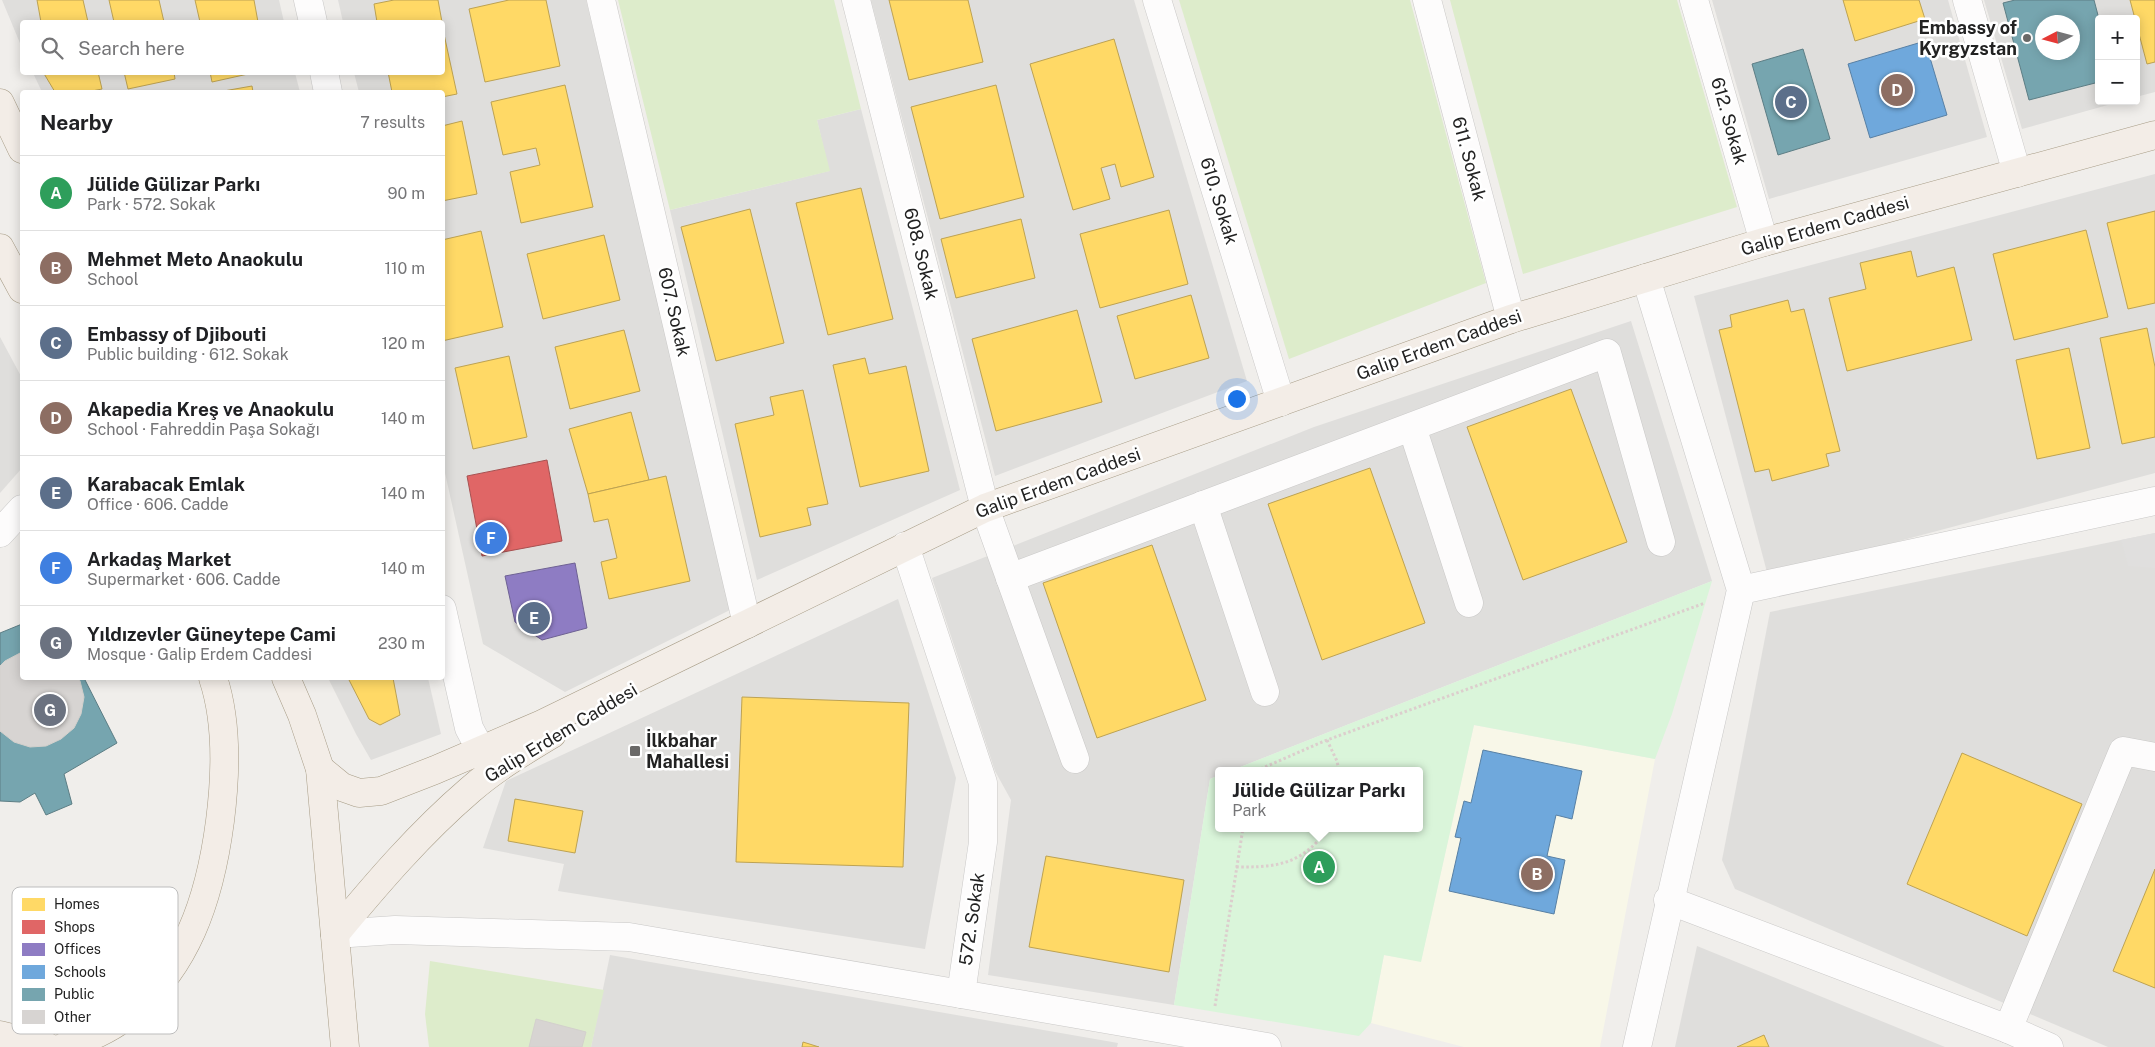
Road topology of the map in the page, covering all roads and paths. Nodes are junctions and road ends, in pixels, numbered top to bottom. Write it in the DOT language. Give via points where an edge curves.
graph roads {
  1 [pos="308,0"];
  2 [pos="602,0"];
  3 [pos="856,0"];
  4 [pos="1157,0"];
  5 [pos="1427,0"];
  6 [pos="1694,0"];
  7 [pos="1967,0"];
  8 [pos="313,20"];
  9 [pos="325,75"];
  10 [pos="328,90"];
  11 [pos="0,103"];
  12 [pos="2155,135"];
  13 [pos="20,144"];
  14 [pos="2017,173"];
  15 [pos="1764,242"];
  16 [pos="0,248"];
  17 [pos="1646,278"];
  18 [pos="20,285"];
  19 [pos="1511,319"];
  20 [pos="1281,402"];
  21 [pos="1412,427"];
  22 [pos="2155,501"];
  23 [pos="1202,505"];
  24 [pos="985,508"];
  25 [pos="20,511"];
  26 [pos="0,533"];
  27 [pos="1662,542"];
  28 [pos="905,546"];
  29 [pos="1010,578"];
  30 [pos="1740,590"];
  31 [pos="1469,603"];
  32 [pos="445,622"];
  33 [pos="747,624"];
  34 [pos="213,680"];
  35 [pos="287,680"];
  36 [pos="1265,692"];
  37 [pos="1327,740"];
  38 [pos="2155,757"];
  39 [pos="1075,759"];
  40 [pos="487,761"];
  41 [pos="1265,767"];
  42 [pos="1338,767"];
  43 [pos="320,769"];
  44 [pos="1242,832"];
  45 [pos="1325,832"];
  46 [pos="1236,867"];
  47 [pos="1668,900"];
  48 [pos="335,934"];
  49 [pos="178,959"];
  50 [pos="961,994"];
  51 [pos="2008,1029"];
  52 [pos="94,1034"];
  53 [pos="0,1035"];
  54 [pos="1210,1036"];
  55 [pos="48,1047"];
  56 [pos="64,1047"];
  57 [pos="345,1047"];
  58 [pos="1267,1047"];
  59 [pos="1636,1047"];
  60 [pos="2049,1047"];
  1 -- 8 [label="street"];
  2 -- 33 [label="street, 607. Sokak"];
  3 -- 24 [label="street, 608. Sokak"];
  4 -- 20 [label="street, 610. Sokak"];
  5 -- 19 [label="street, 611. Sokak"];
  6 -- 15 [label="street, 612. Sokak"];
  7 -- 14 [label="street"];
  9 -- 10 [label="street"];
  11 -- 13 [label="main road"];
  12 -- 14 [label="main road, Galip Erdem Caddesi"];
  14 -- 15 [label="main road, Galip Erdem Caddesi"];
  15 -- 17 [label="main road, Galip Erdem Caddesi"];
  16 -- 18 [label="main road"];
  17 -- 19 [label="main road, Galip Erdem Caddesi"];
  17 -- 30 [label="street"];
  19 -- 20 [label="main road, Galip Erdem Caddesi"];
  20 -- 24 [label="main road, Galip Erdem Caddesi"];
  21 -- 23 [label="street"];
  21 -- 27 [label="street" via="1607,353"];
  21 -- 31 [label="street"];
  22 -- 30 [label="street"];
  23 -- 29 [label="street"];
  23 -- 36 [label="street"];
  24 -- 28 [label="main road, Galip Erdem Caddesi"];
  24 -- 29 [label="street, 608. Sokak"];
  25 -- 26 [label="street"];
  28 -- 33 [label="main road, Galip Erdem Caddesi"];
  28 -- 50 [label="street, 572. Sokak" via="983,783 983,842"];
  29 -- 39 [label="street, 608. Sokak"];
  30 -- 37 [label="path"];
  30 -- 47 [label="street"];
  32 -- 40 [label="street" via="469,728"];
  33 -- 40 [label="main road, Galip Erdem Caddesi" via="551,734"];
  34 -- 49 [label="main road" via="223,727 224,794 211,878 199,917"];
  35 -- 43 [label="main road"];
  37 -- 41 [label="path"];
  37 -- 42 [label="path"];
  38 -- 51 [label="street" via="2123,751"];
  40 -- 43 [label="main road, Galip Erdem Caddesi" via="381,791 359,793 342,787"];
  40 -- 48 [label="main road, Galip Erdem Caddesi" via="470,789 392,865"];
  43 -- 48 [label="main road"];
  44 -- 46 [label="path"];
  45 -- 46 [label="path" via="1310,849 1288,863"];
  46 -- 54 [label="path"];
  47 -- 51 [label="street"];
  47 -- 59 [label="street"];
  48 -- 50 [label="street" via="395,930 629,937"];
  48 -- 57 [label="main road"];
  50 -- 54 [label="street"];
  51 -- 60 [label="street"];
  52 -- 56 [label="main road"];
  53 -- 55 [label="main road"];
  54 -- 58 [label="street"];
}
